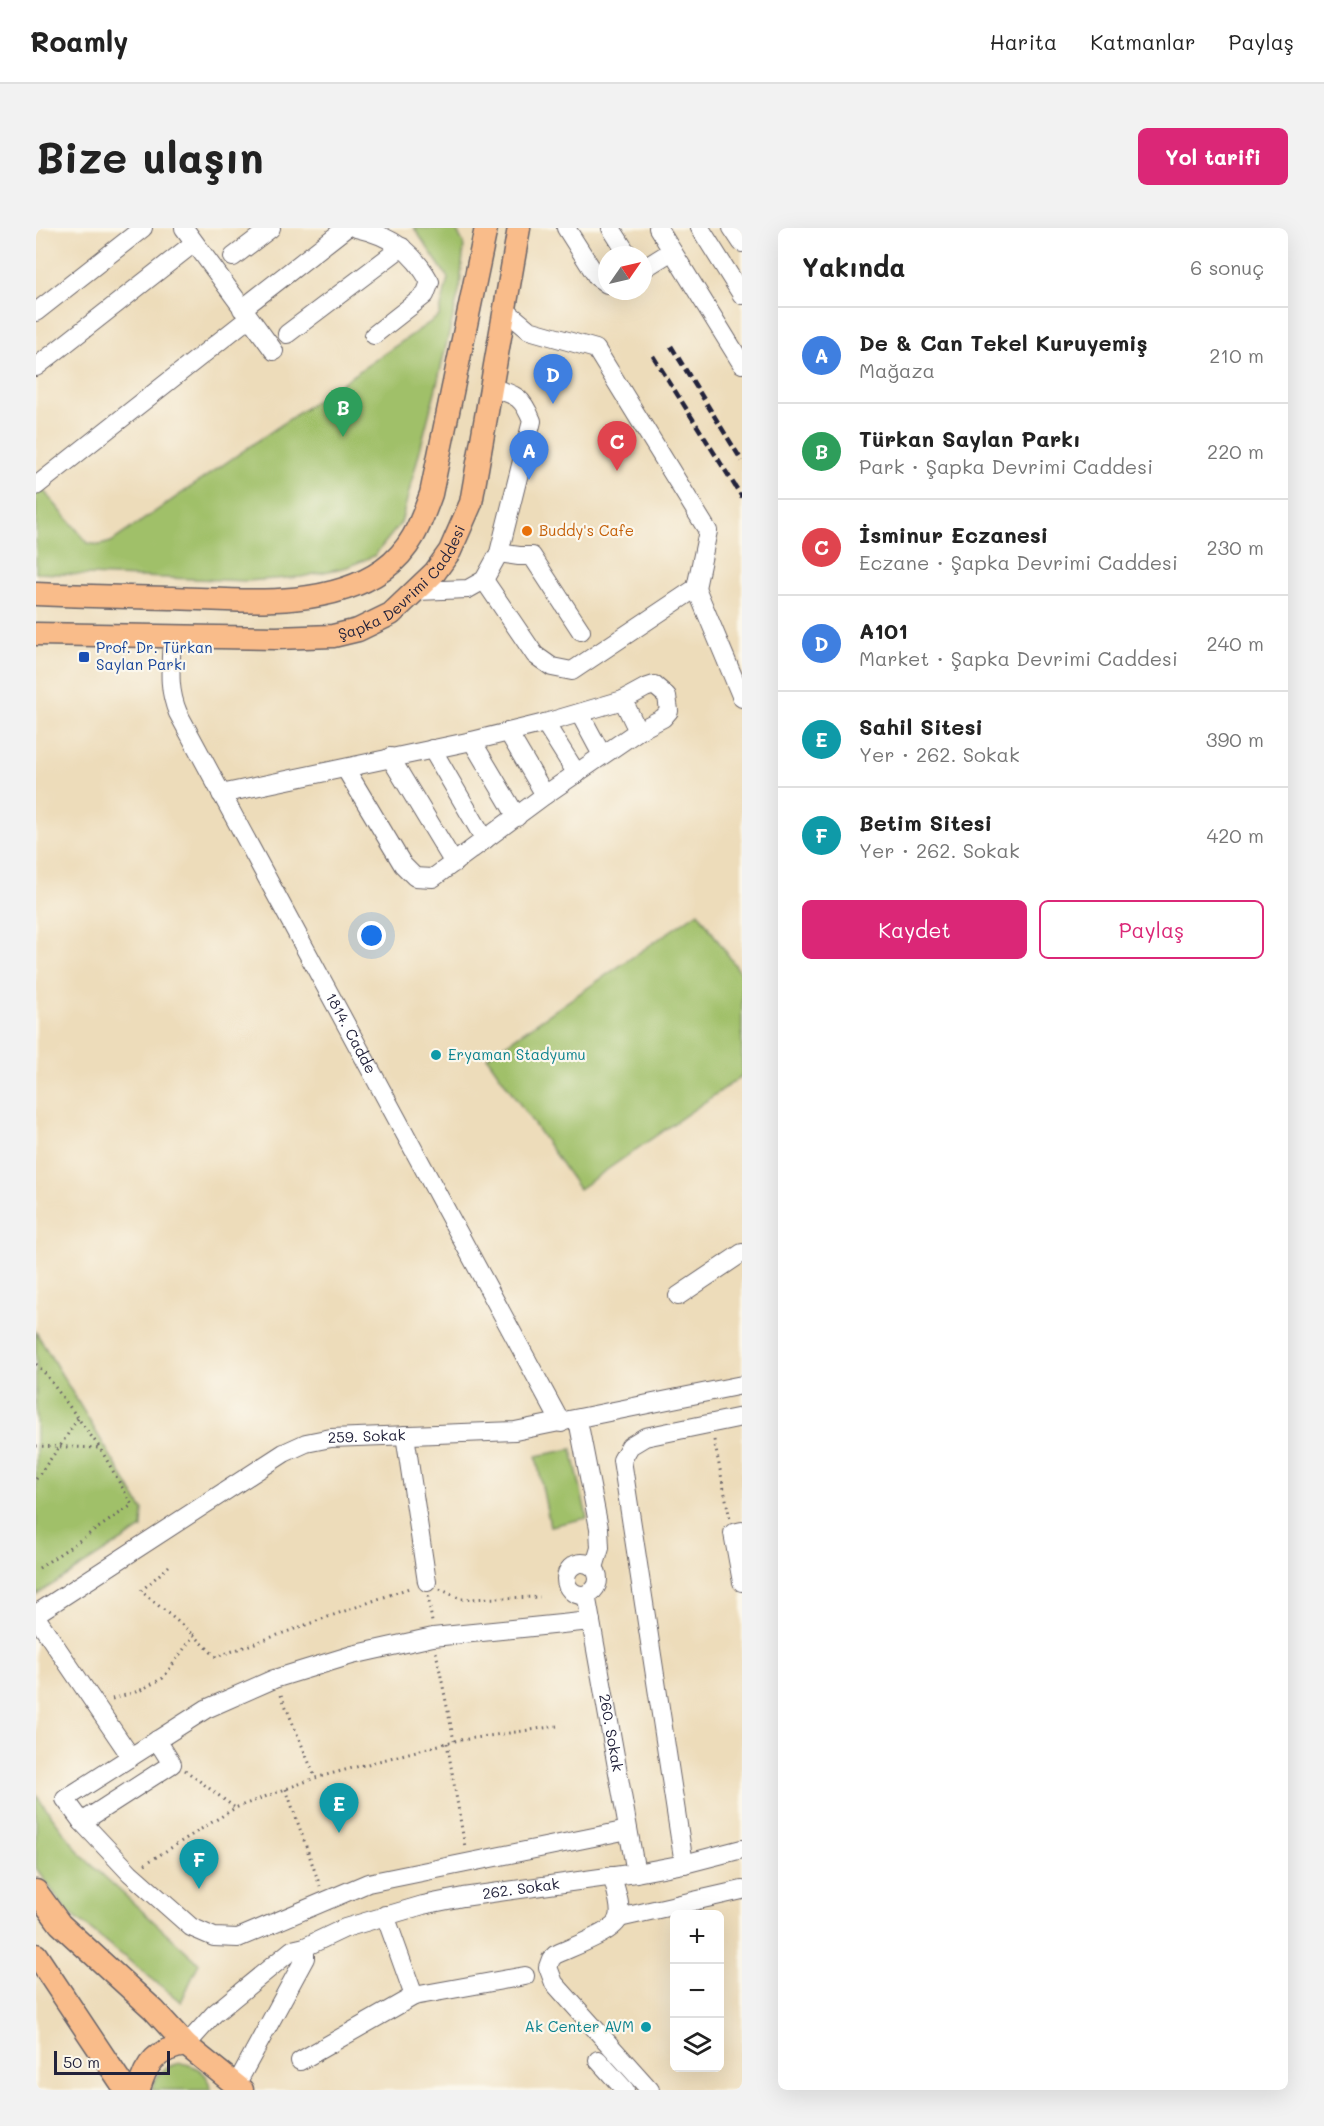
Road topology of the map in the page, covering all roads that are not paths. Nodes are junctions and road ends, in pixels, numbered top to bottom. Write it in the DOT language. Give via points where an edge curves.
graph roads {
  1 [pos="143,228"];
  2 [pos="271,228"];
  3 [pos="346,228"];
  4 [pos="356,228"];
  5 [pos="486,228"];
  6 [pos="519,228"];
  7 [pos="566,228"];
  8 [pos="611,228"];
  9 [pos="658,228"];
  10 [pos="700,228"];
  11 [pos="732,228"];
  12 [pos="189,235"];
  13 [pos="742,243"];
  14 [pos="622,246"];
  15 [pos="402,247"];
  16 [pos="672,251"];
  17 [pos="233,257"];
  18 [pos="652,263"];
  19 [pos="598,278"];
  20 [pos="742,295"];
  21 [pos="505,310"];
  22 [pos="36,312"];
  23 [pos="246,314"];
  24 [pos="288,333"];
  25 [pos="374,335"];
  26 [pos="274,351"];
  27 [pos="742,364"];
  28 [pos="36,367"];
  29 [pos="492,388"];
  30 [pos="36,486"];
  31 [pos="500,553"];
  32 [pos="484,580"];
  33 [pos="696,588"];
  34 [pos="417,591"];
  35 [pos="36,594"];
  36 [pos="580,631"];
  37 [pos="36,634"];
  38 [pos="172,636"];
  39 [pos="742,698"];
  40 [pos="623,700"];
  41 [pos="580,714"];
  42 [pos="545,723"];
  43 [pos="638,731"];
  44 [pos="508,732"];
  45 [pos="472,741"];
  46 [pos="432,749"];
  47 [pos="602,755"];
  48 [pos="390,757"];
  49 [pos="345,768"];
  50 [pos="577,774"];
  51 [pos="221,794"];
  52 [pos="545,795"];
  53 [pos="517,817"];
  54 [pos="486,840"];
  55 [pos="454,863"];
  56 [pos="742,1253"];
  57 [pos="678,1296"];
  58 [pos="742,1385"];
  59 [pos="742,1417"];
  60 [pos="570,1421"];
  61 [pos="405,1435"];
  62 [pos="737,1532"];
  63 [pos="594,1568"];
  64 [pos="427,1582"];
  65 [pos="742,1582"];
  66 [pos="586,1594"];
  67 [pos="36,1615"];
  68 [pos="591,1621"];
  69 [pos="157,1740"];
  70 [pos="131,1757"];
  71 [pos="82,1822"];
  72 [pos="628,1830"];
  73 [pos="742,1849"];
  74 [pos="684,1864"];
  75 [pos="636,1873"];
  76 [pos="612,1876"];
  77 [pos="742,1890"];
  78 [pos="36,1891"];
  79 [pos="385,1915"];
  80 [pos="619,1918"];
  81 [pos="305,1947"];
  82 [pos="36,1955"];
  83 [pos="525,1976"];
  84 [pos="414,1996"];
  85 [pos="186,2045"];
  86 [pos="598,2060"];
  87 [pos="300,2061"];
  88 [pos="238,2088"];
  89 [pos="126,2090"];
  90 [pos="139,2090"];
  91 [pos="625,2090"];
  92 [pos="650,2090"];
  1 -- 22 [label="street"];
  2 -- 17 [label="street"];
  3 -- 23 [label="street"];
  4 -- 15 [label="street"];
  5 -- 35 [label="main road, Şapka Devrimi Caddesi" via="431,494 417,532 383,570 331,593 266,600"];
  6 -- 21 [label="main road, Şapka Devrimi Caddesi"];
  7 -- 19 [label="street"];
  8 -- 14 [label="street"];
  9 -- 16 [label="street"];
  10 -- 20 [label="street"];
  11 -- 13 [label="street"];
  12 -- 23 [label="street"];
  12 -- 28 [label="street"];
  15 -- 24 [label="street"];
  15 -- 25 [label="street" via="430,282 425,296"];
  16 -- 18 [label="street"];
  16 -- 27 [label="street"];
  21 -- 29 [label="main road, Şapka Devrimi Caddesi"];
  21 -- 33 [label="street" via="529,330 596,349 708,531"];
  23 -- 26 [label="street"];
  23 -- 30 [label="street"];
  29 -- 31 [label="street" via="515,394 532,421"];
  29 -- 34 [label="main road, Şapka Devrimi Caddesi" via="471,503 450,551"];
  31 -- 32 [label="street"];
  31 -- 36 [label="street" via="532,556"];
  32 -- 33 [label="street" via="534,656 552,667 572,671"];
  32 -- 34 [label="street" via="468,590"];
  33 -- 39 [label="street"];
  34 -- 38 [label="main road, Şapka Devrimi Caddesi" via="392,614 358,630 333,636"];
  37 -- 38 [label="main road, Şapka Devrimi Caddesi"];
  38 -- 51 [label="street, 1814. Cadde" via="171,697"];
  40 -- 41 [label="street"];
  40 -- 43 [label="street"];
  40 -- 43 [label="street" via="654,686 667,696 669,711"];
  41 -- 42 [label="street"];
  41 -- 47 [label="street"];
  42 -- 44 [label="street"];
  42 -- 50 [label="street"];
  43 -- 47 [label="street"];
  44 -- 45 [label="street"];
  44 -- 52 [label="street"];
  45 -- 46 [label="street"];
  45 -- 53 [label="street"];
  46 -- 48 [label="street"];
  46 -- 54 [label="street"];
  47 -- 50 [label="street"];
  48 -- 49 [label="street"];
  48 -- 55 [label="street"];
  49 -- 51 [label="street"];
  49 -- 55 [label="street" via="403,865 415,877 433,878"];
  50 -- 52 [label="street"];
  51 -- 60 [label="street, 1814. Cadde"];
  52 -- 53 [label="street"];
  53 -- 54 [label="street"];
  54 -- 55 [label="street"];
  56 -- 57 [label="street"];
  58 -- 60 [label="street, 259. Sokak"];
  59 -- 74 [label="street" via="645,1437 630,1446 622,1460"];
  60 -- 61 [label="street, 259. Sokak" via="515,1431"];
  60 -- 63 [label="street" via="599,1528 600,1548"];
  61 -- 64 [label="street"];
  61 -- 67 [label="street, 259. Sokak" via="331,1438 284,1453"];
  62 -- 65 [label="street"];
  63 -- 66 [label="street" via="597,1583"];
  63 -- 66 [label="street" via="580,1563 568,1572 566,1582 572,1591"];
  66 -- 68 [label="street, 260. Sokak"];
  67 -- 70 [label="street"];
  68 -- 69 [label="street" via="434,1637 352,1655 274,1679 206,1708"];
  68 -- 72 [label="street, 260. Sokak"];
  69 -- 70 [label="street"];
  69 -- 71 [label="street" via="172,1764"];
  70 -- 71 [label="street" via="65,1799"];
  71 -- 72 [label="street" via="130,1873 191,1927 214,1937 238,1938 368,1883"];
  72 -- 75 [label="street, 260. Sokak"];
  73 -- 74 [label="street, 262. Sokak"];
  74 -- 75 [label="street, 262. Sokak"];
  75 -- 76 [label="street, 262. Sokak"];
  76 -- 79 [label="street, 262. Sokak" via="463,1897"];
  76 -- 80 [label="street"];
  77 -- 80 [label="street"];
  78 -- 85 [label="main road" via="60,1924 154,2010"];
  79 -- 81 [label="street, 262. Sokak"];
  79 -- 84 [label="street"];
  80 -- 92 [label="street" via="611,1928 555,1954 548,1967 554,1983"];
  81 -- 85 [label="street, 262. Sokak" via="292,1950 214,2014"];
  81 -- 88 [label="street" via="305,1958"];
  82 -- 89 [label="main road"];
  83 -- 84 [label="street"];
  84 -- 87 [label="street"];
  85 -- 88 [label="main road"];
  85 -- 90 [label="main road" via="154,2058 144,2071"];
  86 -- 91 [label="street"];
}
